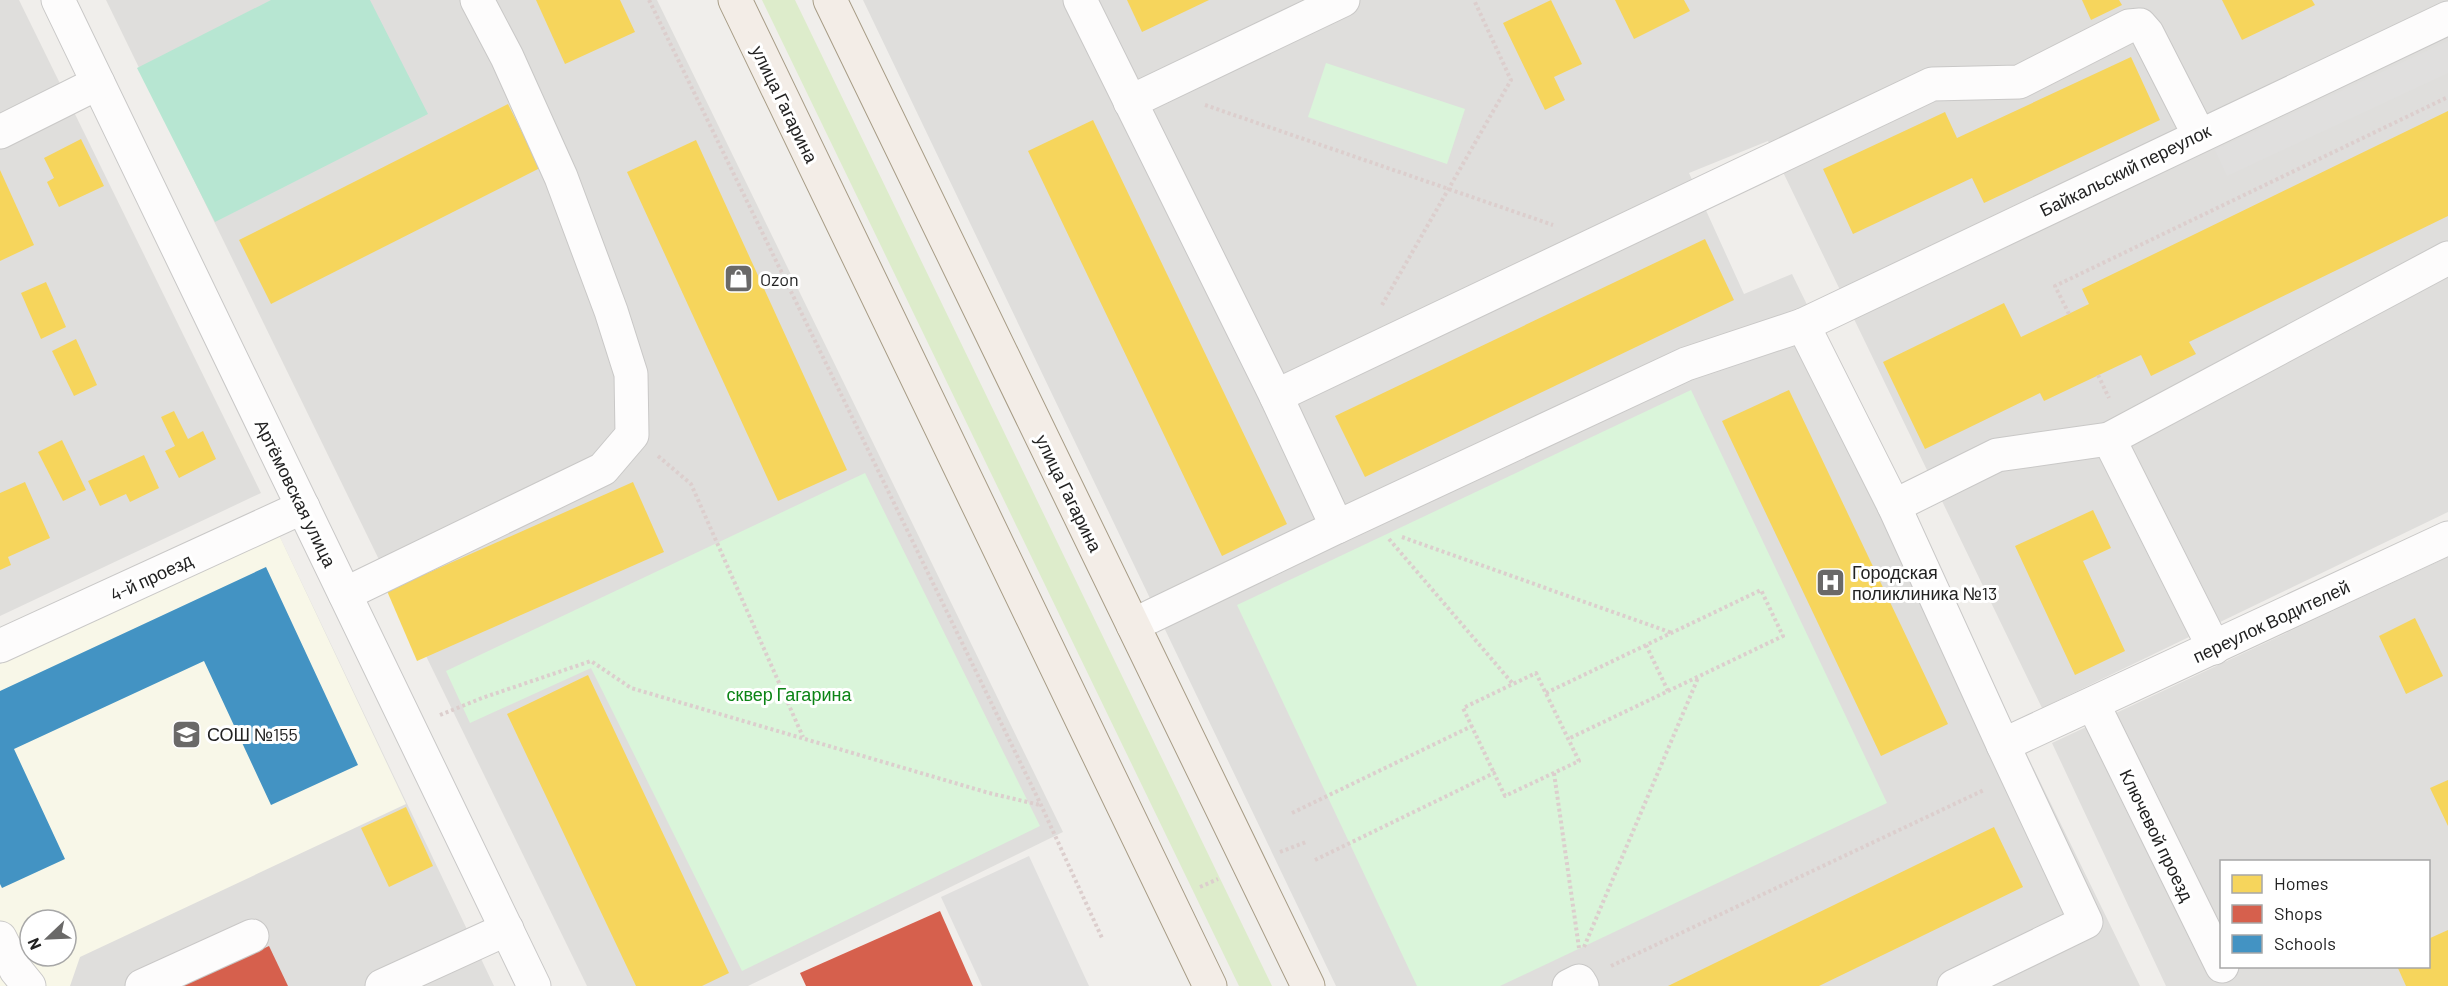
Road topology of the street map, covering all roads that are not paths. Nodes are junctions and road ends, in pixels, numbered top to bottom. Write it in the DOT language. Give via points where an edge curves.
graph roads {
  1 [pos="58,0"];
  2 [pos="477,0"];
  3 [pos="735,0"];
  4 [pos="830,0"];
  5 [pos="1080,0"];
  6 [pos="1343,0"];
  7 [pos="2448,18"];
  8 [pos="99,83"];
  9 [pos="1130,102"];
  10 [pos="0,132"];
  11 [pos="2199,135"];
  12 [pos="2448,258"];
  13 [pos="1803,325"];
  14 [pos="1276,396"];
  15 [pos="2109,439"];
  16 [pos="1894,506"];
  17 [pos="303,507"];
  18 [pos="1337,527"];
  19 [pos="2448,538"];
  20 [pos="345,594"];
  21 [pos="1133,626"];
  22 [pos="0,646"];
  23 [pos="2214,648"];
  24 [pos="2093,704"];
  25 [pos="2002,745"];
  26 [pos="507,929"];
  27 [pos="252,936"];
  28 [pos="0,938"];
  29 [pos="2220,962"];
  30 [pos="2223,968"];
  31 [pos="29,986"];
  32 [pos="142,986"];
  33 [pos="382,986"];
  34 [pos="534,986"];
  35 [pos="1210,986"];
  36 [pos="1308,986"];
  37 [pos="1954,986"];
  38 [pos="2232,986"];
  1 -- 8 [label="street, Артёмовская улица"];
  2 -- 20 [label="street" via="561,177 611,311 631,374 632,435 603,469"];
  3 -- 35 [label="main road, улица Гагарина"];
  4 -- 21 [label="main road, улица Гагарина"];
  5 -- 9 [label="street"];
  6 -- 9 [label="street"];
  7 -- 11 [label="street, Байкальский переулок"];
  8 -- 10 [label="street"];
  8 -- 17 [label="street, Артёмовская улица"];
  9 -- 14 [label="street"];
  11 -- 13 [label="street, Байкальский переулок"];
  11 -- 14 [label="street" via="2147,33 2140,25 2129,26 2019,82 1932,84"];
  12 -- 15 [label="street"];
  13 -- 16 [label="street"];
  13 -- 18 [label="street, Байкальский переулок" via="1686,364"];
  14 -- 18 [label="street"];
  15 -- 16 [label="street" via="1997,455"];
  15 -- 23 [label="street"];
  16 -- 25 [label="street"];
  17 -- 20 [label="street, Артёмовская улица"];
  17 -- 22 [label="street, 4-й проезд"];
  18 -- 21 [label="street, Байкальский переулок"];
  19 -- 23 [label="street, переулок Водителей"];
  20 -- 26 [label="street, Артёмовская улица"];
  21 -- 36 [label="main road, улица Гагарина"];
  23 -- 24 [label="street, переулок Водителей"];
  24 -- 25 [label="street, переулок Водителей"];
  24 -- 29 [label="street, Ключевой проезд"];
  25 -- 37 [label="street" via="2086,922"];
  26 -- 33 [label="street"];
  26 -- 34 [label="street, Артёмовская улица"];
  27 -- 32 [label="street"];
  28 -- 31 [label="street"];
  30 -- 38 [label="street, Ключевой проезд"];
}
